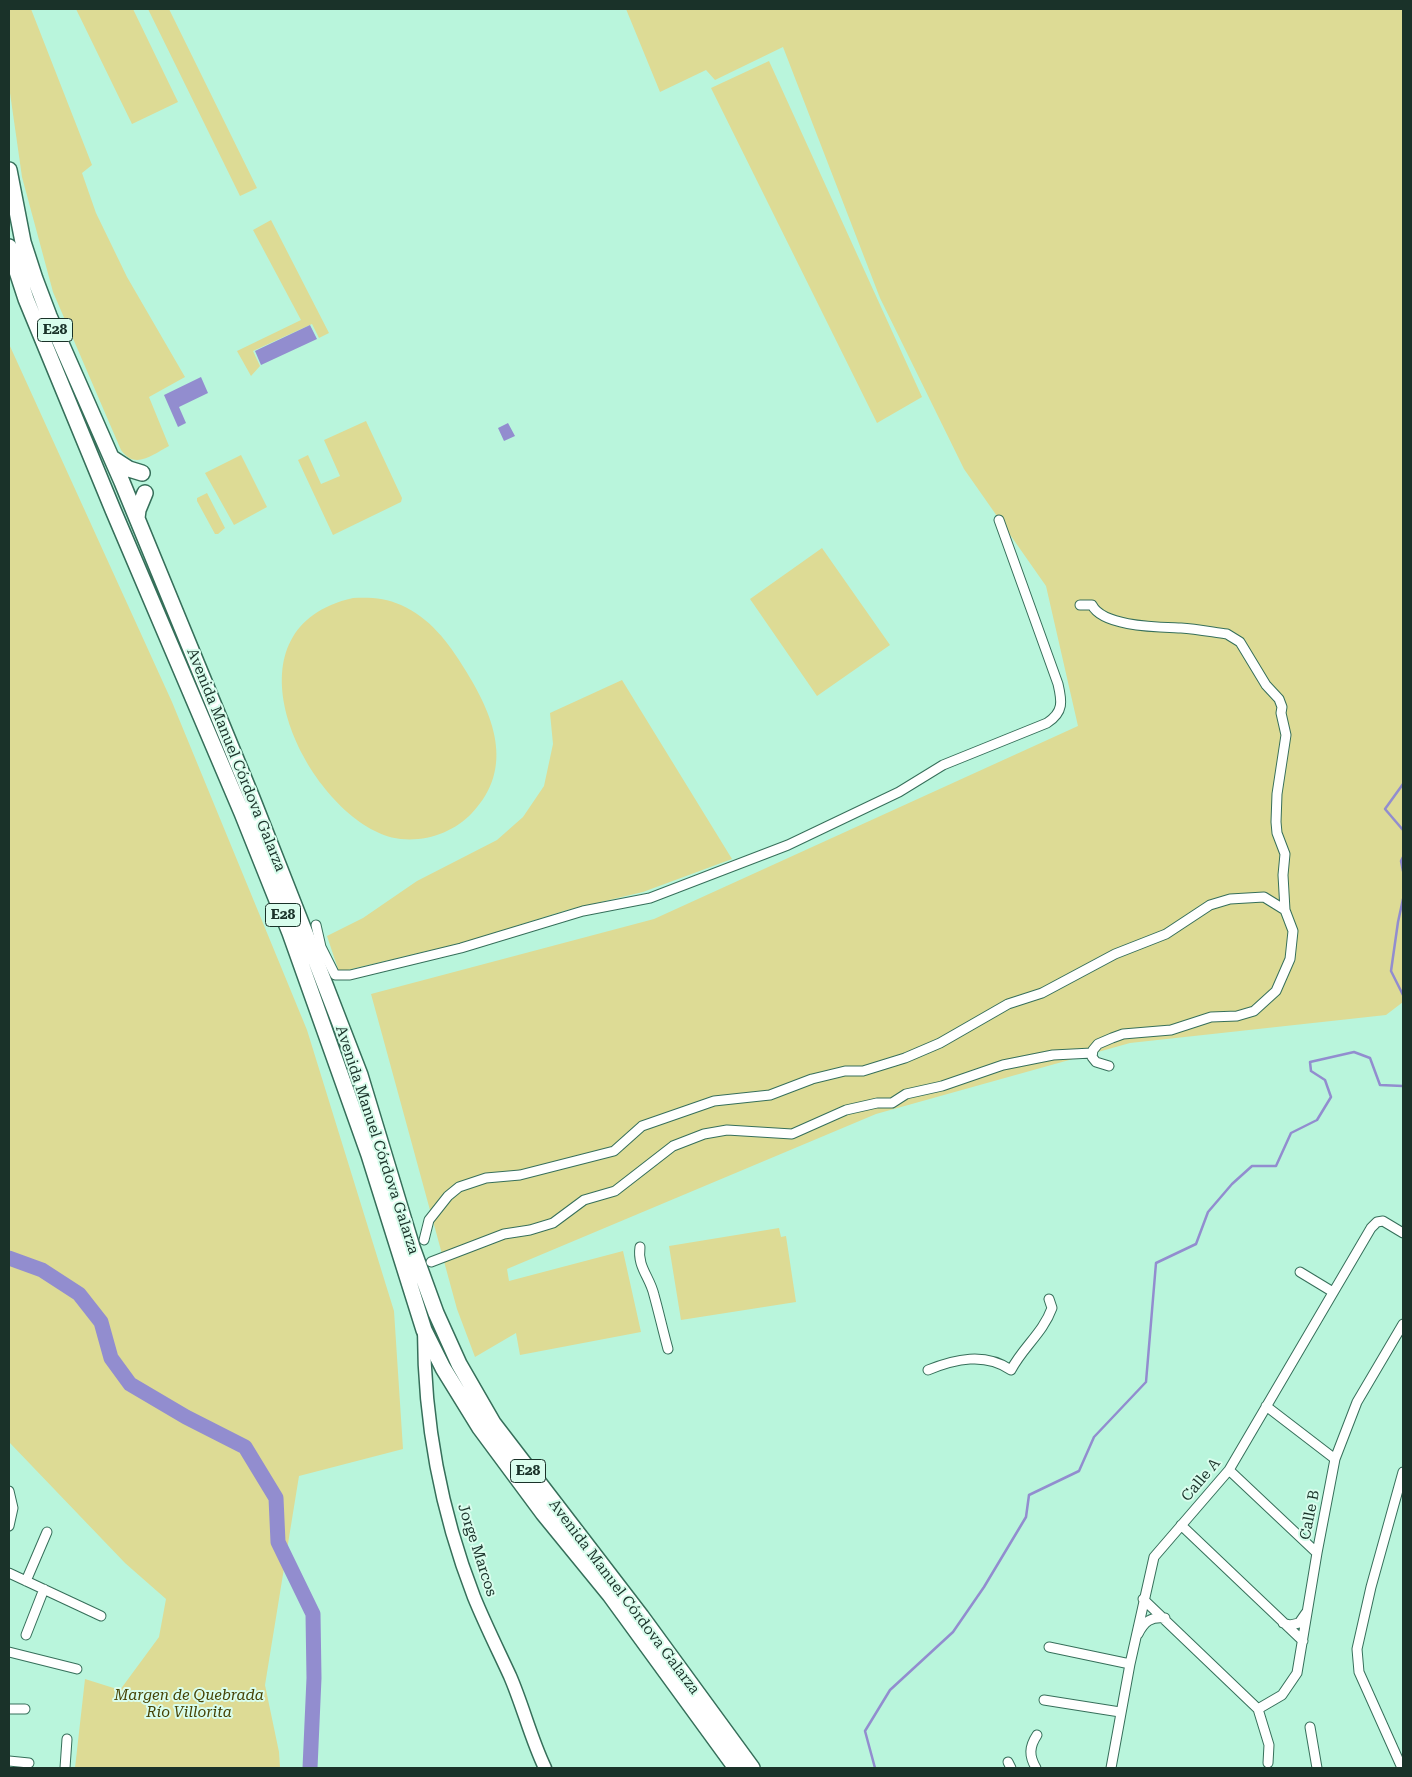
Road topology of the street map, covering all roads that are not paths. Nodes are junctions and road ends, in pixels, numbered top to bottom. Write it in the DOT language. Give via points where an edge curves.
graph roads {
  1 [pos="9,170"];
  2 [pos="9,246"];
  3 [pos="111,457"];
  4 [pos="142,472"];
  5 [pos="145,492"];
  6 [pos="137,518"];
  7 [pos="999,520"];
  8 [pos="1080,605"];
  9 [pos="1285,910"];
  10 [pos="316,925"];
  11 [pos="1092,1053"];
  12 [pos="1109,1066"];
  13 [pos="1403,1233"];
  14 [pos="424,1240"];
  15 [pos="640,1247"];
  16 [pos="431,1262"];
  17 [pos="1300,1272"];
  18 [pos="1333,1292"];
  19 [pos="1049,1299"];
  20 [pos="1403,1324"];
  21 [pos="424,1330"];
  22 [pos="668,1349"];
  23 [pos="928,1370"];
  24 [pos="1266,1406"];
  25 [pos="1335,1459"];
  26 [pos="1229,1470"];
  27 [pos="1403,1472"];
  28 [pos="9,1491"];
  29 [pos="1182,1525"];
  30 [pos="9,1526"];
  31 [pos="46,1532"];
  32 [pos="1317,1552"];
  33 [pos="9,1573"];
  34 [pos="26,1581"];
  35 [pos="44,1589"];
  36 [pos="1144,1599"];
  37 [pos="1308,1610"];
  38 [pos="101,1616"];
  39 [pos="1165,1618"];
  40 [pos="636,1620"];
  41 [pos="1284,1623"];
  42 [pos="26,1635"];
  43 [pos="1136,1638"];
  44 [pos="1303,1641"];
  45 [pos="1049,1647"];
  46 [pos="9,1652"];
  47 [pos="1130,1664"];
  48 [pos="77,1669"];
  49 [pos="1044,1700"];
  50 [pos="9,1709"];
  51 [pos="25,1709"];
  52 [pos="1258,1709"];
  53 [pos="1120,1712"];
  54 [pos="1310,1726"];
  55 [pos="1037,1735"];
  56 [pos="67,1738"];
  57 [pos="9,1761"];
  58 [pos="28,1763"];
  59 [pos="1268,1763"];
  60 [pos="65,1768"];
  61 [pos="545,1768"];
  62 [pos="736,1768"];
  63 [pos="752,1768"];
  64 [pos="1036,1768"];
  65 [pos="1111,1768"];
  66 [pos="1317,1768"];
  67 [pos="1402,1768"];
  1 -- 3 [label="main road, Avenida Manuel Córdova Galarza / E28" via="23,242 35,279"];
  2 -- 21 [label="main road, Avenida Manuel Córdova Galarza / E28" via="26,299 290,933 369,1155"];
  3 -- 4 [label="main road" via="129,469"];
  3 -- 6 [label="main road, Avenida Manuel Córdova Galarza / E28"];
  5 -- 6 [label="main road"];
  6 -- 40 [label="main road, Avenida Manuel Córdova Galarza / E28" via="252,798 353,1057 412,1247 458,1364 493,1423"];
  7 -- 10 [label="street" via="1058,684 1062,703 1060,712 1048,723 943,765 899,792 788,845 650,898 583,911 461,948 350,975 335,975"];
  8 -- 9 [label="street" via="1092,605 1100,613 1122,622 1228,634 1240,642 1266,685 1279,699 1286,735 1276,822 1285,854"];
  9 -- 11 [label="street" via="1293,931 1290,959 1279,987 1261,1006 1246,1014 1211,1017 1171,1030 1123,1034 1098,1044"];
  9 -- 14 [label="street" via="1264,897 1230,899 1210,905 1166,934 1115,954 1042,993 1008,1004 940,1043 905,1058 863,1071 819,1078 770,1095 714,1101 642,1126 614,1151 520,1175 486,1178 459,1187 429,1220"];
  11 -- 12 [label="street" via="1096,1062"];
  11 -- 16 [label="street" via="1053,1055 1003,1065 942,1086 906,1094 892,1103 846,1110 792,1134 727,1130 704,1134 673,1146 615,1191 584,1200 553,1223 504,1234"];
  13 -- 18 [label="street, Calle A" via="1383,1221 1377,1222"];
  15 -- 22 [label="street" via="639,1258 644,1276 654,1292"];
  17 -- 18 [label="street"];
  18 -- 24 [label="street, Calle A"];
  19 -- 23 [label="street" via="1052,1308 1042,1332 1030,1342 1011,1370 1001,1363 964,1359"];
  20 -- 25 [label="street, Calle B" via="1357,1402"];
  21 -- 40 [label="main road, Avenida Manuel Córdova Galarza / E28" via="480,1428 543,1514 610,1595"];
  21 -- 61 [label="main road, Jorge Marcos" via="424,1374 431,1438 447,1513 473,1596 510,1677"];
  24 -- 25 [label="street"];
  24 -- 26 [label="street, Calle A"];
  25 -- 32 [label="street, Calle B"];
  26 -- 29 [label="street, Calle A"];
  26 -- 32 [label="street"];
  27 -- 67 [label="street" via="1357,1649 1359,1672"];
  28 -- 30 [label="street" via="13,1508"];
  29 -- 36 [label="street, Calle A" via="1154,1556"];
  29 -- 41 [label="street"];
  31 -- 34 [label="street"];
  32 -- 37 [label="street, Calle B"];
  33 -- 34 [label="street"];
  34 -- 35 [label="street"];
  35 -- 38 [label="street"];
  35 -- 42 [label="street"];
  36 -- 39 [label="street"];
  36 -- 43 [label="street, Calle A"];
  37 -- 41 [label="street" via="1299,1623"];
  37 -- 44 [label="street, Calle B"];
  39 -- 43 [label="street" via="1150,1619"];
  39 -- 52 [label="street"];
  40 -- 62 [label="main road, Avenida Manuel Córdova Galarza / E28"];
  40 -- 63 [label="main road, Avenida Manuel Córdova Galarza / E28"];
  41 -- 44 [label="street"];
  43 -- 47 [label="street, Calle A"];
  44 -- 52 [label="street, Calle B" via="1297,1673 1282,1695"];
  45 -- 47 [label="street"];
  46 -- 48 [label="street"];
  47 -- 53 [label="street, Calle A"];
  49 -- 53 [label="street"];
  50 -- 51 [label="street"];
  52 -- 59 [label="street" via="1269,1746"];
  53 -- 65 [label="street, Calle A"];
  54 -- 66 [label="street"];
  55 -- 64 [label="street" via="1030,1745"];
  56 -- 60 [label="street"];
  57 -- 58 [label="street"];
}
